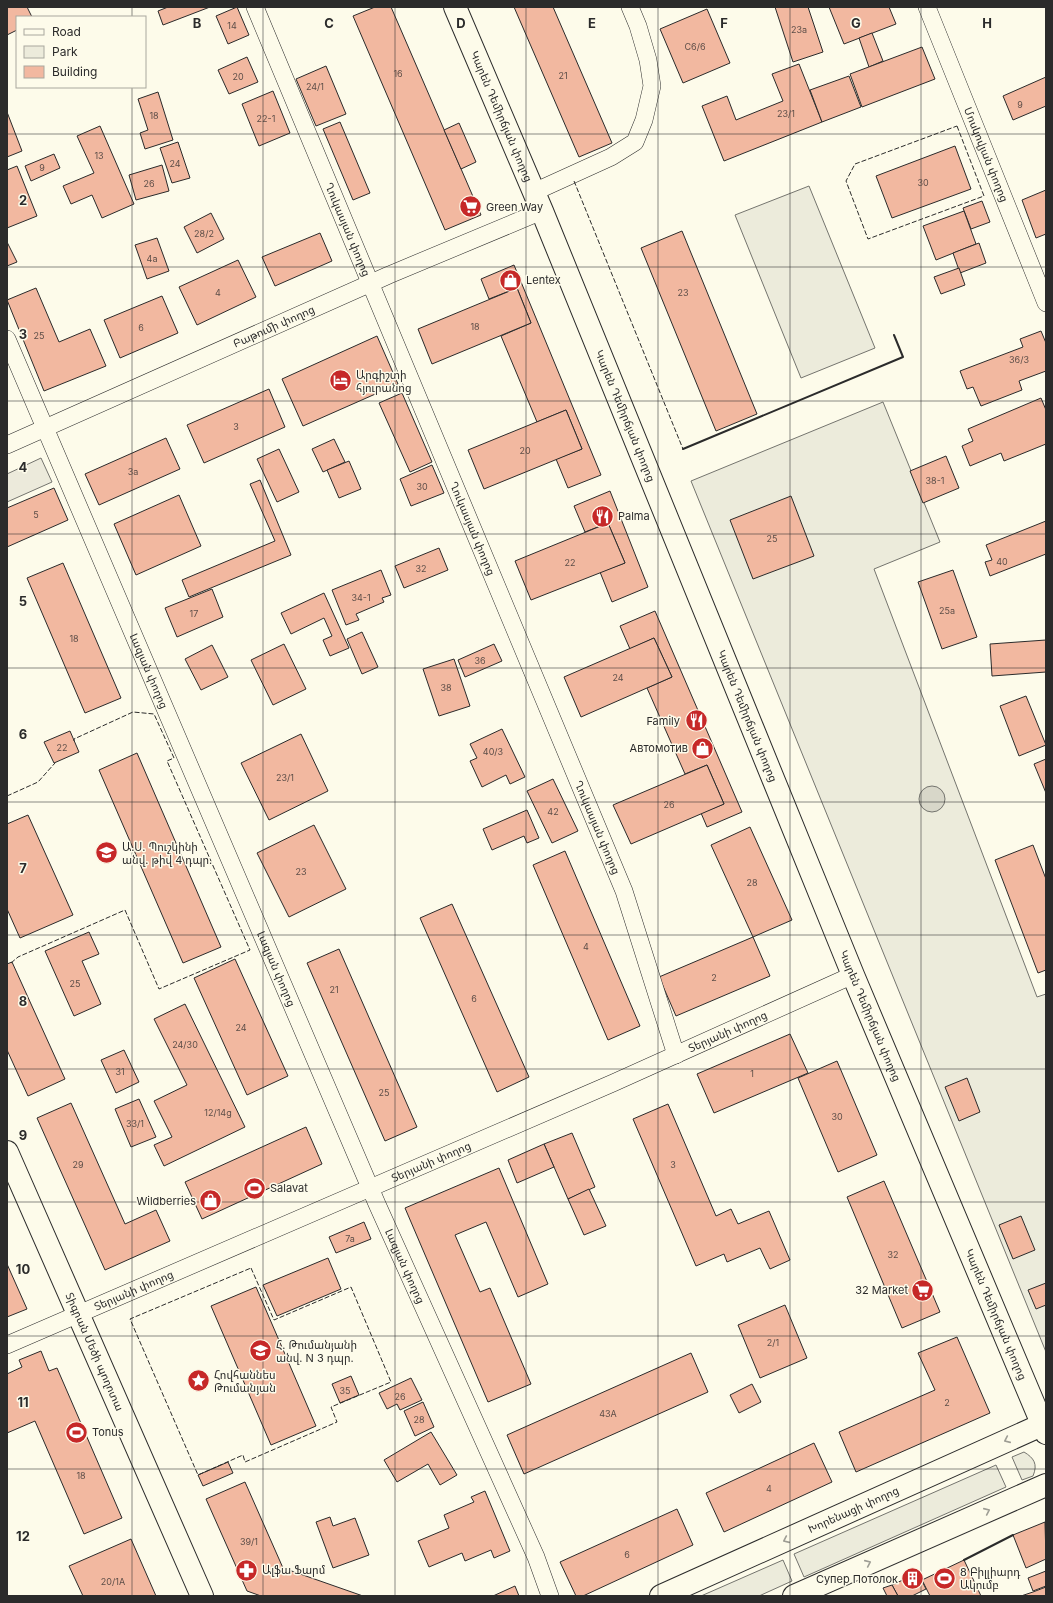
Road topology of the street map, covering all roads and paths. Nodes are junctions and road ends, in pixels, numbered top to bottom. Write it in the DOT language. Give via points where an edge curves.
graph roads {
  1 [pos="255,7"];
  2 [pos="455,7"];
  3 [pos="630,7"];
  4 [pos="927,7"];
  5 [pos="538,202"];
  6 [pos="371,283"];
  7 [pos="1046,303"];
  8 [pos="7,339"];
  9 [pos="45,428"];
  10 [pos="7,445"];
  11 [pos="853,975"];
  12 [pos="676,1055"];
  13 [pos="7,1152"];
  14 [pos="370,1189"];
  15 [pos="79,1313"];
  16 [pos="7,1345"];
  17 [pos="1045,1427"];
  18 [pos="1046,1485"];
  19 [pos="202,1596"];
  20 [pos="550,1596"];
  21 [pos="661,1596"];
  22 [pos="794,1596"];
  1 -- 6 [label="street, Ղուկասյան փողոց"];
  2 -- 5 [label="street, Կարեն Դեմիրճյան փողոց"];
  3 -- 5 [label="street, Բաթումի փողոց" via="648,60 652,86 644,120 635,142"];
  4 -- 7 [label="street, Մոսկովյան փողոց"];
  5 -- 6 [label="street, Բաթումի փողոց"];
  5 -- 11 [label="street, Կարեն Դեմիրճյան փողոց"];
  6 -- 9 [label="street, Բաթումի փողոց"];
  6 -- 12 [label="street, Ղուկասյան փողոց" via="624,891"];
  8 -- 9 [label="street, Լազյան փողոց"];
  9 -- 10 [label="street, Բաթումի փողոց"];
  9 -- 14 [label="street, Լազյան փողոց"];
  11 -- 12 [label="street, Տերյանի փողոց"];
  11 -- 17 [label="street, Կարեն Դեմիրճյան փողոց"];
  12 -- 14 [label="street, Տերյանի փողոց"];
  13 -- 15 [label="street, Տիգրան Մեծի պողոտա"];
  14 -- 15 [label="street, Տերյանի փողոց"];
  14 -- 20 [label="street, Լազյան փողոց" via="536,1557"];
  15 -- 16 [label="street, Տերյանի փողոց"];
  15 -- 19 [label="street, Տիգրան Մեծի պողոտա"];
  17 -- 21 [label="street, Խորենացի փողոց, one-way"];
  22 -- 18 [label="street, one-way"];
}
